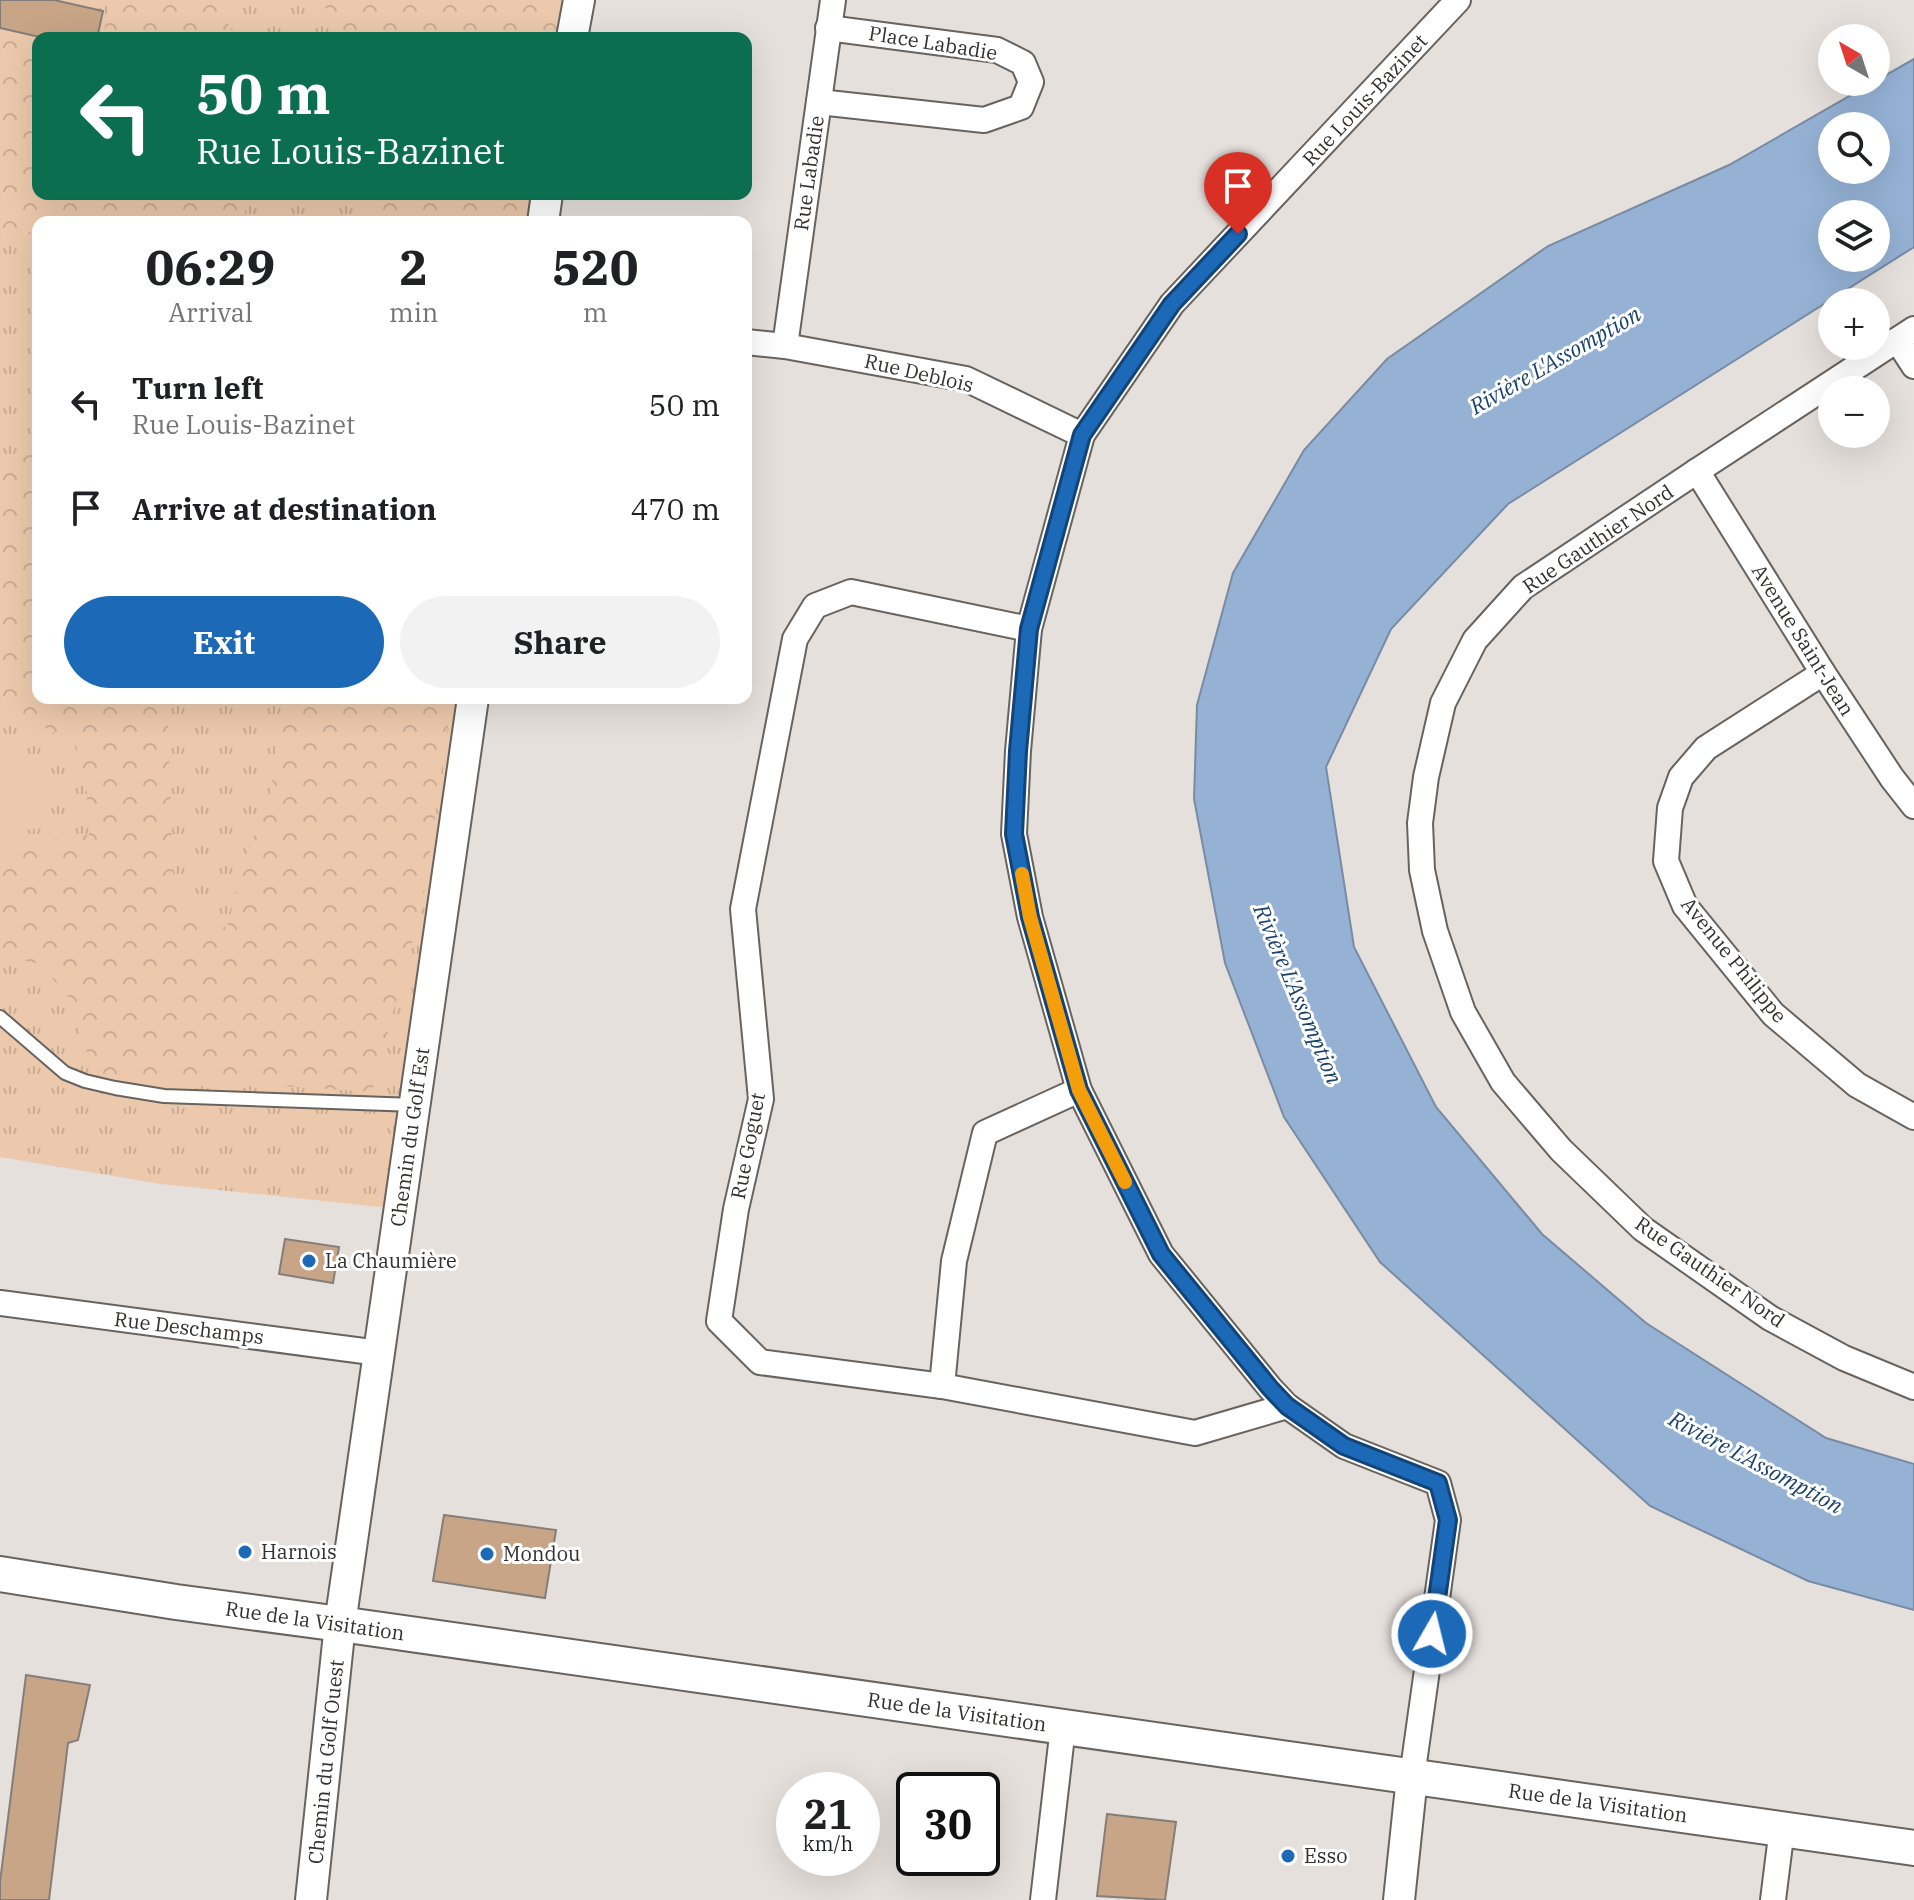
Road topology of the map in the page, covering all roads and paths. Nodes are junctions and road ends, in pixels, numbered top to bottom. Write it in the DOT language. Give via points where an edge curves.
graph roads {
  1 [pos="579,0"];
  2 [pos="833,0"];
  3 [pos="1458,0"];
  4 [pos="828,28"];
  5 [pos="573,32"];
  6 [pos="819,102"];
  7 [pos="1906,335"];
  8 [pos="752,343"];
  9 [pos="785,346"];
  10 [pos="1914,366"];
  11 [pos="1082,435"];
  12 [pos="1697,471"];
  13 [pos="1029,629"];
  14 [pos="1823,673"];
  15 [pos="472,704"];
  16 [pos="1914,806"];
  17 [pos="0,1017"];
  18 [pos="1079,1090"];
  19 [pos="415,1105"];
  20 [pos="1914,1117"];
  21 [pos="0,1303"];
  22 [pos="379,1353"];
  23 [pos="942,1386"];
  24 [pos="1914,1387"];
  25 [pos="1287,1406"];
  26 [pos="0,1574"];
  27 [pos="340,1624"];
  28 [pos="1063,1727"];
  29 [pos="1412,1777"];
  30 [pos="1782,1828"];
  31 [pos="1914,1848"];
  32 [pos="311,1900"];
  33 [pos="1043,1900"];
  34 [pos="1399,1900"];
  35 [pos="1773,1900"];
  1 -- 5 [label="street"];
  2 -- 4 [label="street, Rue Labadie"];
  3 -- 11 [label="street, Rue Louis-Bazinet" via="1172,304"];
  4 -- 6 [label="street, Rue Labadie"];
  4 -- 6 [label="street, Place Labadie" via="997,50 1023,63 1031,82 1021,107 984,120"];
  6 -- 9 [label="street, Rue Labadie"];
  7 -- 10 [label="street"];
  7 -- 12 [label="street, Rue Gauthier Nord"];
  8 -- 9 [label="street, Rue Deblois"];
  9 -- 11 [label="street, Rue Deblois" via="966,379"];
  11 -- 13 [label="street, Rue Louis-Bazinet"];
  12 -- 14 [label="street, Avenue Saint-Jean"];
  12 -- 24 [label="street, Rue Gauthier Nord" via="1523,587 1475,640 1443,703 1426,777 1420,823 1422,870 1435,931 1463,1012 1503,1082 1561,1150 1643,1229 1770,1318 1844,1358"];
  13 -- 18 [label="street, Rue Louis-Bazinet" via="1014,834 1030,917"];
  13 -- 23 [label="street, Rue Goguet" via="851,592 815,606 795,639 743,909 761,1099 736,1209 719,1321 760,1362"];
  14 -- 16 [label="street, Avenue Saint-Jean"];
  14 -- 20 [label="street, Avenue Philippe" via="1706,748 1681,777 1670,808 1666,861 1685,906 1773,1014 1857,1085"];
  15 -- 19 [label="street, Chemin du Golf Est"];
  17 -- 19 [label="lane" via="65,1073 115,1088 164,1096"];
  18 -- 23 [label="street" via="985,1133 954,1261"];
  18 -- 25 [label="street, Rue Louis-Bazinet" via="1161,1254"];
  19 -- 22 [label="street, Chemin du Golf Est"];
  21 -- 22 [label="street, Rue Deschamps"];
  22 -- 27 [label="street, Chemin du Golf Est"];
  23 -- 25 [label="street, Rue Goguet" via="1195,1433"];
  25 -- 29 [label="street, Rue Louis-Bazinet" via="1344,1446 1438,1483 1448,1520"];
  26 -- 27 [label="main road, Rue de la Visitation"];
  27 -- 28 [label="main road, Rue de la Visitation"];
  27 -- 32 [label="street, Chemin du Golf Ouest"];
  28 -- 29 [label="main road, Rue de la Visitation"];
  28 -- 33 [label="street"];
  29 -- 30 [label="main road, Rue de la Visitation"];
  29 -- 34 [label="street"];
  30 -- 31 [label="main road, Rue de la Visitation"];
  30 -- 35 [label="street"];
}
